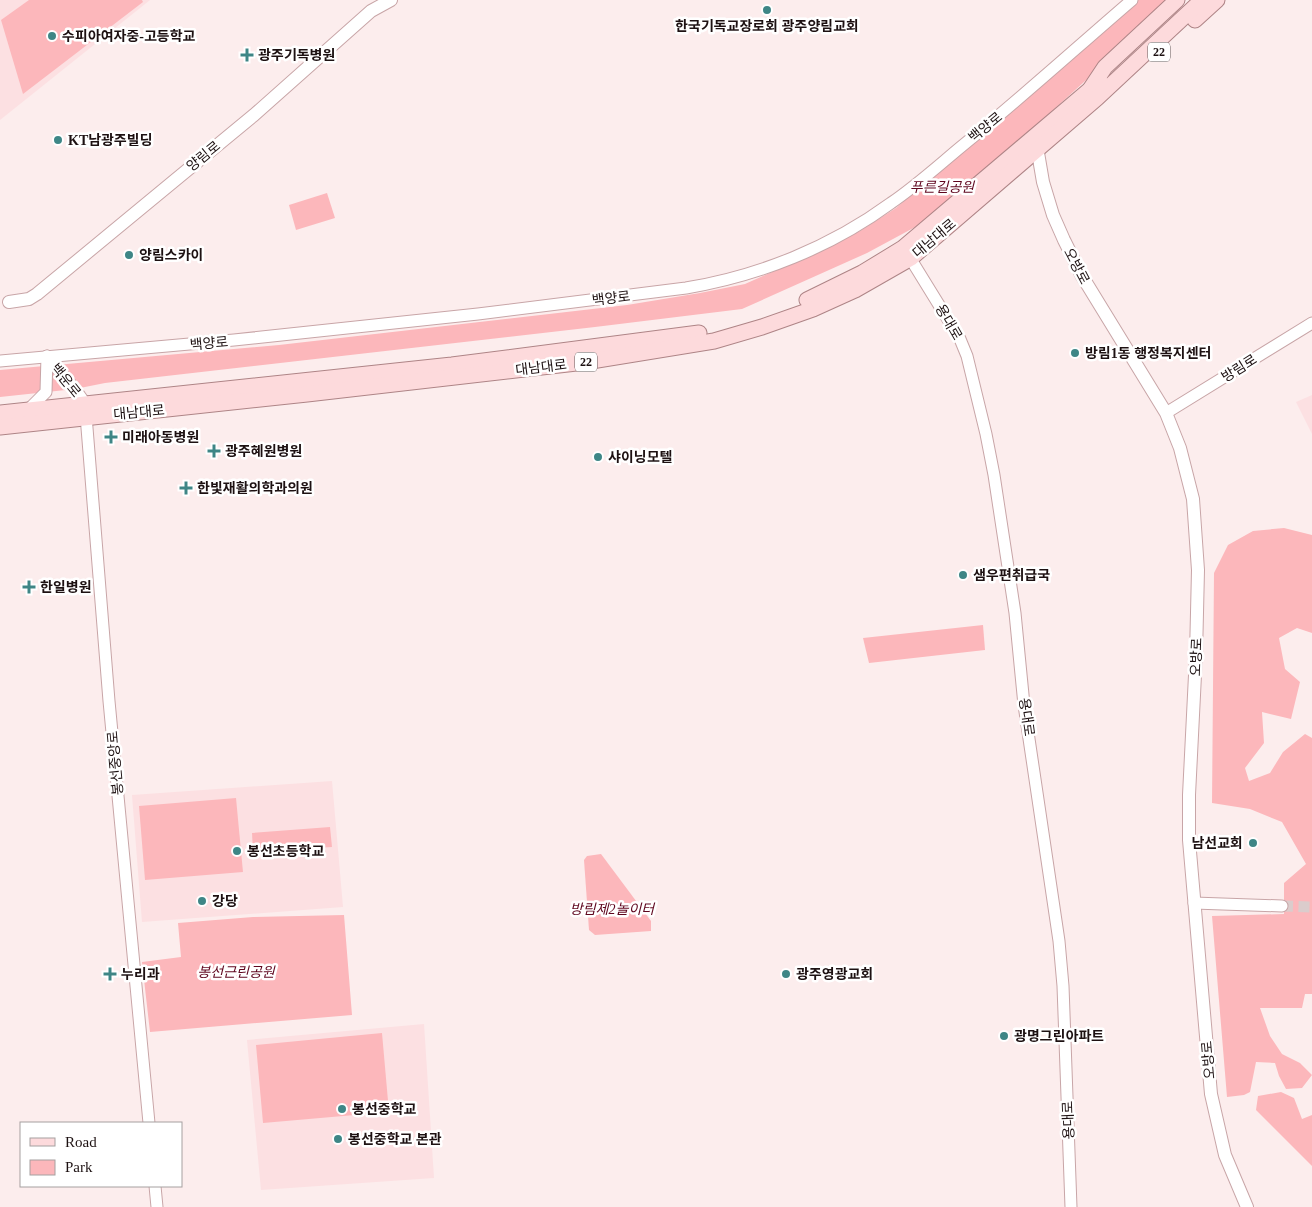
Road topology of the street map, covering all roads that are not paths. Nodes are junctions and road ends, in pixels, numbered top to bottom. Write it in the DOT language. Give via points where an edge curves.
graph roads {
  1 [pos="391,0"];
  2 [pos="1132,0"];
  3 [pos="1177,0"];
  4 [pos="1190,0"];
  5 [pos="1202,0"];
  6 [pos="1217,0"];
  7 [pos="1092,95"];
  8 [pos="1036,143"];
  9 [pos="907,253"];
  10 [pos="9,302"];
  11 [pos="1312,323"];
  12 [pos="47,356"];
  13 [pos="0,361"];
  14 [pos="86,410"];
  15 [pos="27,411"];
  16 [pos="0,413"];
  17 [pos="1166,413"];
  18 [pos="0,427"];
  19 [pos="1194,903"];
  20 [pos="1282,906"];
  21 [pos="149,1122"];
  22 [pos="154,1187"];
  23 [pos="156,1207"];
  24 [pos="1071,1207"];
  25 [pos="1247,1207"];
  1 -- 10 [label="main road, 양림로" via="371,11 254,115 37,294 29,299"];
  2 -- 12 [label="street, 백양로" via="1024,95 892,203 840,235 761,270 714,284 478,314"];
  3 -- 7 [label="main road, 대남대로 / 22" via="1105,67"];
  4 -- 7 [label="main road, 대남대로"];
  5 -- 7 [label="main road, 대남대로"];
  6 -- 7 [label="main road, 대남대로 / 22" via="1121,85"];
  7 -- 8 [label="main road, 대남대로 / 22"];
  8 -- 9 [label="main road, 대남대로 / 22"];
  8 -- 17 [label="main road, 오방로" via="1043,182 1072,257"];
  9 -- 14 [label="main road, 대남대로 / 22" via="855,290 762,327 714,341 586,362 298,395"];
  9 -- 24 [label="street, 용대로" via="960,339 967,356 996,485 1060,949"];
  11 -- 17 [label="street, 방림로"];
  12 -- 13 [label="street, 백양로"];
  12 -- 14 [label="street, 백운로" via="75,389"];
  12 -- 15 [label="street" via="46,392"];
  14 -- 15 [label="main road, 대남대로 / 22"];
  14 -- 18 [label="main road, 대남대로 / 22"];
  14 -- 21 [label="street, 봉선중앙로" via="109,701"];
  15 -- 16 [label="main road, 대남대로 / 22"];
  17 -- 19 [label="main road, 오방로" via="1186,468 1193,499 1196,540 1196,655 1188,818"];
  19 -- 20 [label="street"];
  19 -- 25 [label="main road, 오방로" via="1211,1094 1225,1155"];
  22 -- 23 [label="street"];
}
